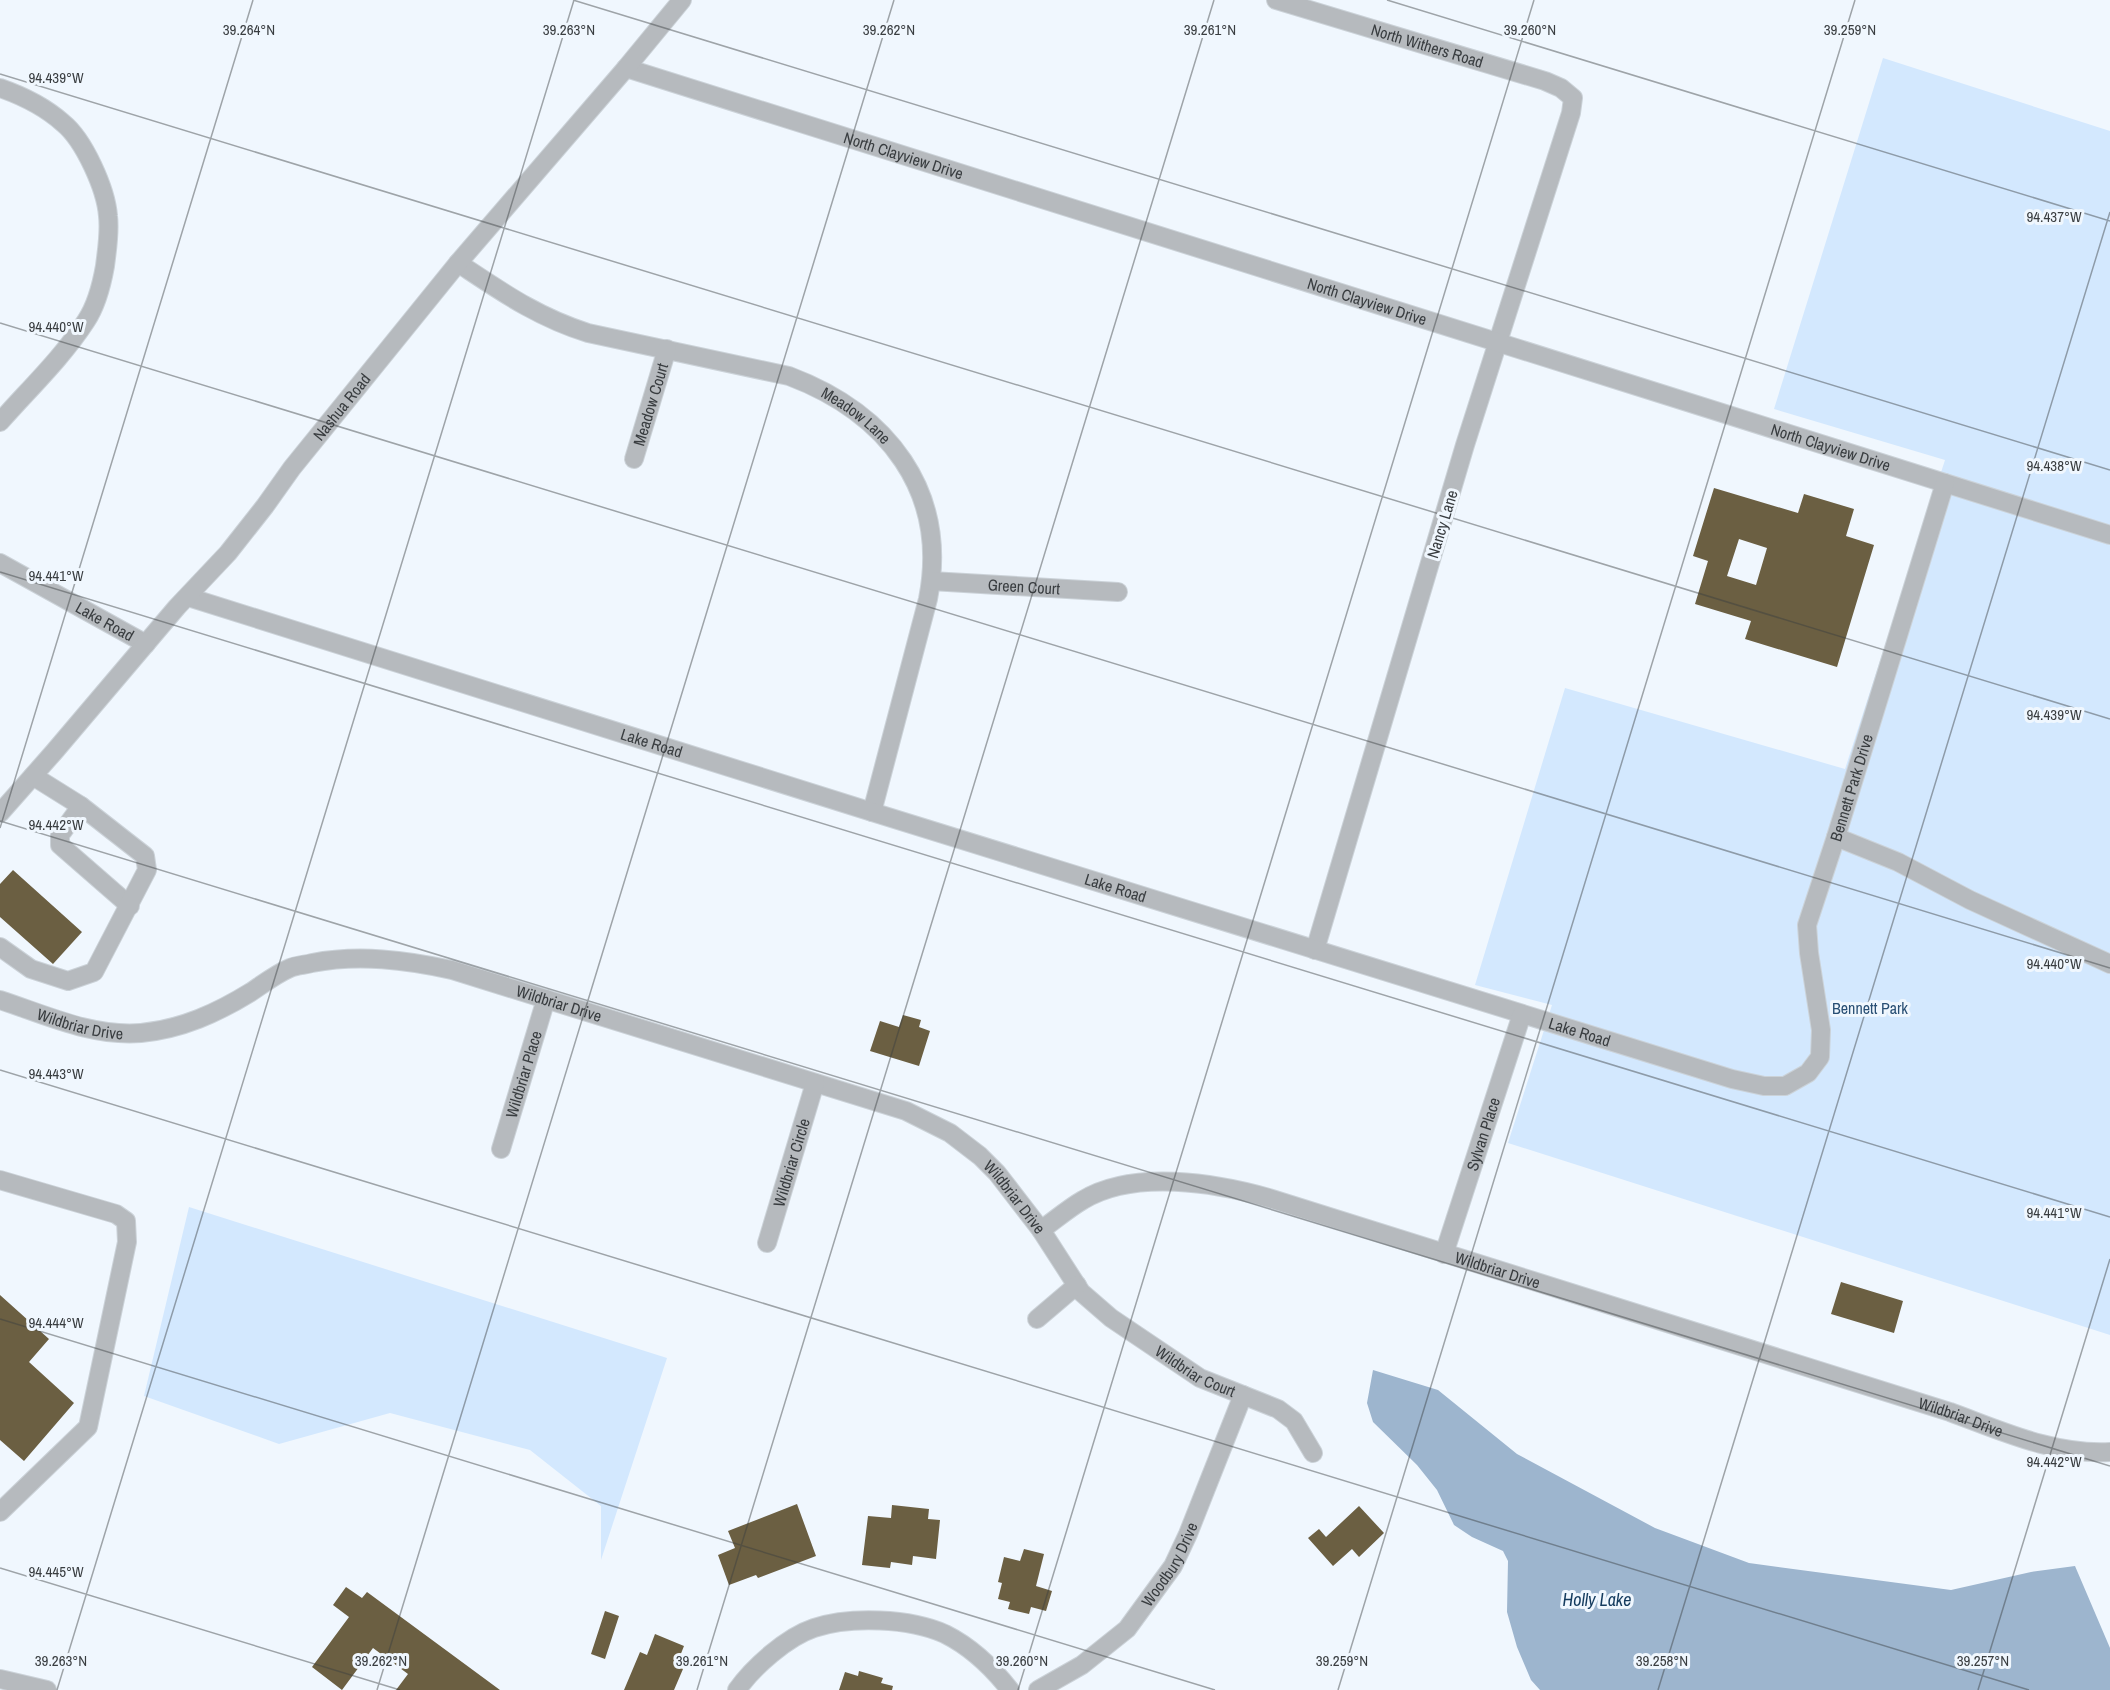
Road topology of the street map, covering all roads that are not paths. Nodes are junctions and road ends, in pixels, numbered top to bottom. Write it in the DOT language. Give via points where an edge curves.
graph roads {
  1 [pos="681,0"];
  2 [pos="1276,0"];
  3 [pos="626,68"];
  4 [pos="0,88"];
  5 [pos="1573,98"];
  6 [pos="458,263"];
  7 [pos="1497,343"];
  8 [pos="667,349"];
  9 [pos="0,422"];
  10 [pos="634,459"];
  11 [pos="1945,483"];
  12 [pos="2110,535"];
  13 [pos="0,563"];
  14 [pos="931,581"];
  15 [pos="1118,592"];
  16 [pos="188,597"];
  17 [pos="146,644"];
  18 [pos="33,776"];
  19 [pos="81,806"];
  20 [pos="872,812"];
  21 [pos="0,813"];
  22 [pos="1836,837"];
  23 [pos="130,906"];
  24 [pos="0,947"];
  25 [pos="1315,950"];
  26 [pos="2110,964"];
  27 [pos="546,999"];
  28 [pos="0,1000"];
  29 [pos="1522,1014"];
  30 [pos="815,1083"];
  31 [pos="501,1149"];
  32 [pos="0,1180"];
  33 [pos="1041,1230"];
  34 [pos="767,1243"];
  35 [pos="1444,1254"];
  36 [pos="1077,1285"];
  37 [pos="1037,1319"];
  38 [pos="1244,1395"];
  39 [pos="2110,1452"];
  40 [pos="1313,1453"];
  41 [pos="0,1512"];
  42 [pos="0,1680"];
  43 [pos="47,1690"];
  44 [pos="737,1690"];
  45 [pos="1010,1690"];
  46 [pos="1038,1690"];
  1 -- 3 [label="street, Nashua Road"];
  2 -- 5 [label="street, North Withers Road" via="1545,81"];
  3 -- 6 [label="street, Nashua Road"];
  3 -- 7 [label="street, North Clayview Drive"];
  4 -- 9 [label="street" via="38,105 65,124 87,154 102,189 109,243 102,280 87,320"];
  5 -- 7 [label="street, Nancy Lane"];
  6 -- 8 [label="street, Meadow Lane" via="516,302 563,325"];
  6 -- 16 [label="street, Nashua Road" via="291,468 228,553"];
  7 -- 11 [label="street, North Clayview Drive"];
  7 -- 25 [label="street, Nancy Lane"];
  8 -- 10 [label="street, Meadow Court"];
  8 -- 14 [label="street, Meadow Lane" via="789,376 829,393 875,426 906,464 926,508 931,532"];
  11 -- 12 [label="street, North Clayview Drive"];
  11 -- 22 [label="street, Bennett Park Drive"];
  13 -- 17 [label="street, Lake Road"];
  14 -- 15 [label="street, Green Court"];
  14 -- 20 [label="street, Meadow Lane"];
  16 -- 17 [label="street, Nashua Road"];
  16 -- 20 [label="street, Lake Road"];
  17 -- 18 [label="street, Nashua Road"];
  18 -- 19 [label="street"];
  18 -- 21 [label="street, Nashua Road"];
  19 -- 23 [label="street" via="145,856 147,870"];
  19 -- 23 [label="street" via="60,835 60,845"];
  20 -- 25 [label="street, Lake Road"];
  22 -- 26 [label="street, Bennett Park Drive" via="1898,862 1970,900"];
  22 -- 29 [label="street, Lake Road" via="1807,925 1821,1030 1820,1057 1797,1080 1785,1086 1754,1084"];
  23 -- 24 [label="street" via="94,972 69,981 31,969"];
  25 -- 29 [label="street, Lake Road"];
  27 -- 28 [label="street, Wildbriar Drive" via="452,970 367,959 290,968 205,1017 139,1033 94,1031"];
  27 -- 30 [label="street, Wildbriar Drive"];
  27 -- 31 [label="street, Wildbriar Place"];
  29 -- 35 [label="street, Sylvan Place"];
  30 -- 33 [label="street, Wildbriar Drive" via="906,1111 950,1133 997,1173"];
  30 -- 34 [label="street, Wildbriar Circle"];
  32 -- 41 [label="street" via="116,1214 126,1221 127,1242 88,1427"];
  33 -- 35 [label="street, Wildbriar Drive" via="1083,1199 1117,1186 1181,1182 1250,1193"];
  33 -- 36 [label="street, Wildbriar Court"];
  35 -- 39 [label="street, Wildbriar Drive" via="1950,1412 2047,1447"];
  36 -- 37 [label="street"];
  36 -- 38 [label="street, Wildbriar Court" via="1111,1318 1200,1378"];
  38 -- 40 [label="street, Wildbriar Court" via="1278,1409 1294,1421"];
  38 -- 46 [label="street, Woodbury Drive" via="1173,1566 1127,1629 1082,1665"];
  42 -- 43 [label="street"];
  44 -- 45 [label="street" via="747,1676 786,1643 814,1628 866,1619 916,1625 943,1634 996,1672"];
}
